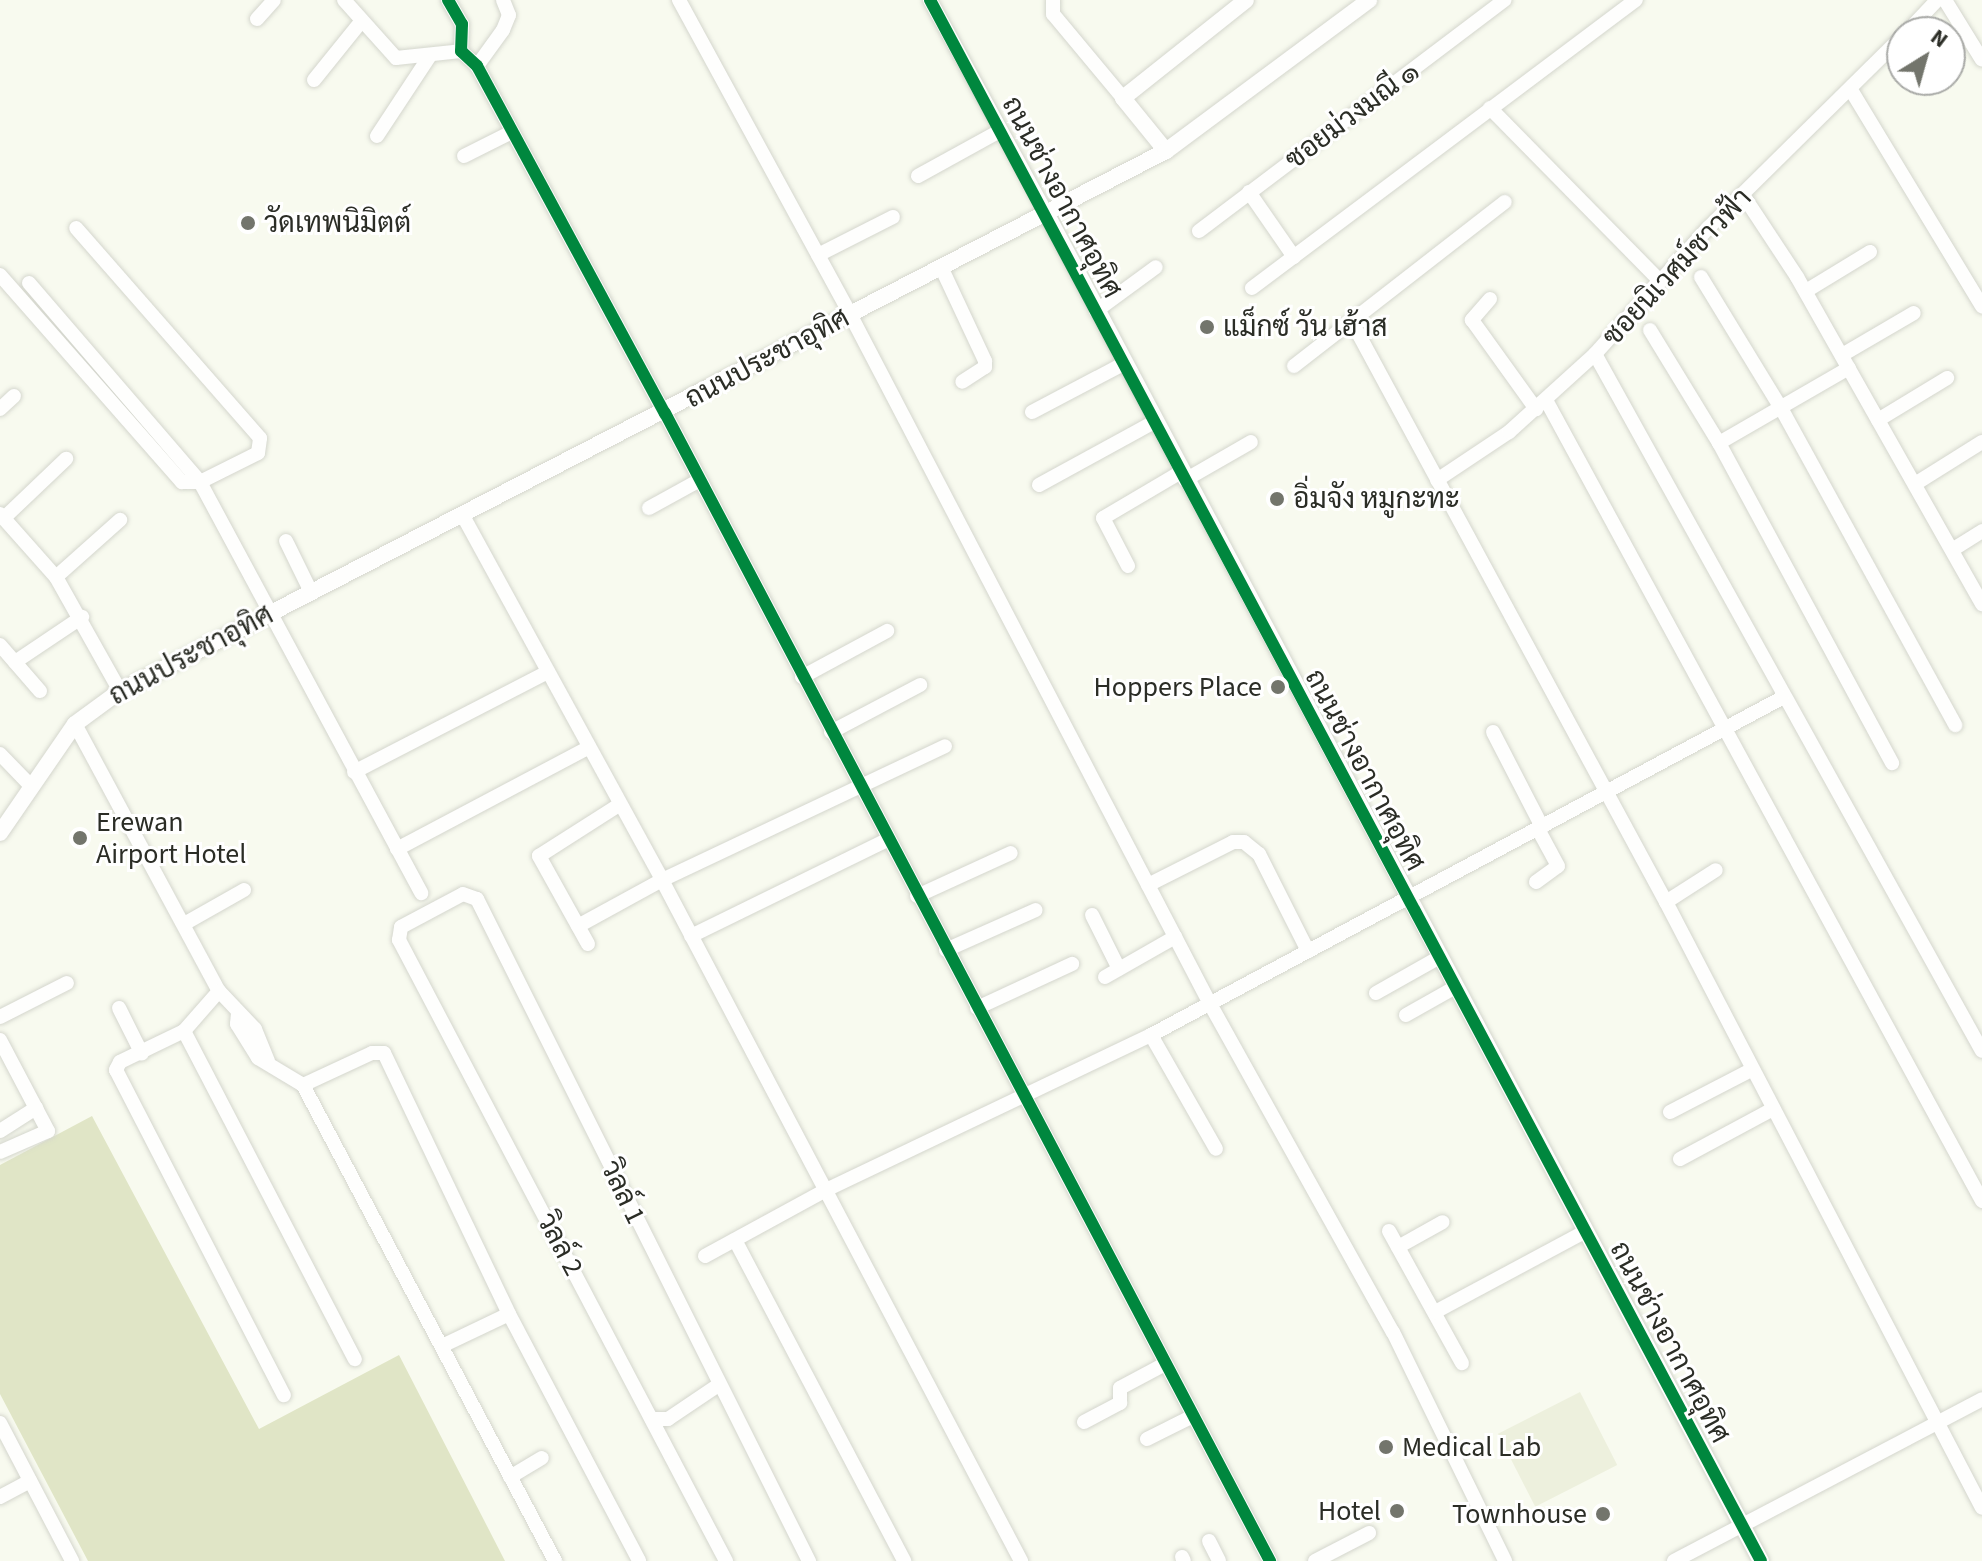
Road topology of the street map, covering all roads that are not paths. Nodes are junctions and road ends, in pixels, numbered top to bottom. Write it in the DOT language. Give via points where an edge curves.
graph roads {
  1 [pos="274,0"];
  2 [pos="344,0"];
  3 [pos="448,0"];
  4 [pos="503,0"];
  5 [pos="679,0"];
  6 [pos="930,0"];
  7 [pos="1053,0"];
  8 [pos="1246,0"];
  9 [pos="1369,0"];
  10 [pos="1503,0"];
  11 [pos="1636,0"];
  12 [pos="1937,0"];
  13 [pos="1945,0"];
  14 [pos="1922,16"];
  15 [pos="257,19"];
  16 [pos="360,23"];
  17 [pos="461,51"];
  18 [pos="1886,54"];
  19 [pos="429,57"];
  20 [pos="1982,60"];
  21 [pos="477,66"];
  22 [pos="314,80"];
  23 [pos="1851,90"];
  24 [pos="1123,98"];
  25 [pos="1490,108"];
  26 [pos="1000,131"];
  27 [pos="512,132"];
  28 [pos="377,136"];
  29 [pos="1166,151"];
  30 [pos="464,156"];
  31 [pos="918,176"];
  32 [pos="1249,192"];
  33 [pos="1743,195"];
  34 [pos="1505,202"];
  35 [pos="1045,211"];
  36 [pos="893,217"];
  37 [pos="76,228"];
  38 [pos="1199,231"];
  39 [pos="1870,252"];
  40 [pos="818,255"];
  41 [pos="1294,257"];
  42 [pos="1156,267"];
  43 [pos="942,269"];
  44 [pos="0,275"];
  45 [pos="1701,277"];
  46 [pos="1659,280"];
  47 [pos="29,283"];
  48 [pos="1252,288"];
  49 [pos="1806,291"];
  50 [pos="1490,299"];
  51 [pos="1982,306"];
  52 [pos="1096,311"];
  53 [pos="1914,313"];
  54 [pos="850,314"];
  55 [pos="1352,322"];
  56 [pos="1650,330"];
  57 [pos="1595,354"];
  58 [pos="1845,362"];
  59 [pos="1123,364"];
  60 [pos="1294,366"];
  61 [pos="1947,378"];
  62 [pos="962,382"];
  63 [pos="14,396"];
  64 [pos="1541,405"];
  65 [pos="1781,408"];
  66 [pos="0,409"];
  67 [pos="1032,412"];
  68 [pos="665,413"];
  69 [pos="1878,420"];
  70 [pos="1154,422"];
  71 [pos="1251,442"];
  72 [pos="1982,442"];
  73 [pos="1719,443"];
  74 [pos="66,459"];
  75 [pos="1183,476"];
  76 [pos="1437,480"];
  77 [pos="698,481"];
  78 [pos="200,482"];
  79 [pos="1915,484"];
  80 [pos="1039,485"];
  81 [pos="649,508"];
  82 [pos="462,514"];
  83 [pos="2,516"];
  84 [pos="120,520"];
  85 [pos="1982,531"];
  86 [pos="286,541"];
  87 [pos="1952,550"];
  88 [pos="1128,566"];
  89 [pos="56,577"];
  90 [pos="311,592"];
  91 [pos="1982,604"];
  92 [pos="268,613"];
  93 [pos="82,617"];
  94 [pos="887,631"];
  95 [pos="0,645"];
  96 [pos="15,662"];
  97 [pos="548,672"];
  98 [pos="802,677"];
  99 [pos="920,685"];
  100 [pos="117,686"];
  101 [pos="40,691"];
  102 [pos="1782,698"];
  103 [pos="75,724"];
  104 [pos="1955,725"];
  105 [pos="1725,729"];
  106 [pos="831,732"];
  107 [pos="1493,732"];
  108 [pos="945,746"];
  109 [pos="588,748"];
  110 [pos="0,754"];
  111 [pos="1892,763"];
  112 [pos="354,772"];
  113 [pos="857,785"];
  114 [pos="31,786"];
  115 [pos="1603,794"];
  116 [pos="619,805"];
  117 [pos="1540,828"];
  118 [pos="0,833"];
  119 [pos="887,840"];
  120 [pos="397,849"];
  121 [pos="1011,853"];
  122 [pos="1716,870"];
  123 [pos="662,880"];
  124 [pos="1536,882"];
  125 [pos="1148,885"];
  126 [pos="244,890"];
  127 [pos="421,893"];
  128 [pos="917,896"];
  129 [pos="1407,900"];
  130 [pos="1666,902"];
  131 [pos="1036,910"];
  132 [pos="1092,915"];
  133 [pos="184,924"];
  134 [pos="578,926"];
  135 [pos="401,927"];
  136 [pos="691,936"];
  137 [pos="1175,937"];
  138 [pos="588,944"];
  139 [pos="946,950"];
  140 [pos="1308,951"];
  141 [pos="1438,958"];
  142 [pos="1072,964"];
  143 [pos="1119,969"];
  144 [pos="1105,977"];
  145 [pos="67,983"];
  146 [pos="1454,988"];
  147 [pos="219,991"];
  148 [pos="1376,993"];
  149 [pos="1209,1002"];
  150 [pos="119,1008"];
  151 [pos="977,1008"];
  152 [pos="1406,1015"];
  153 [pos="0,1017"];
  154 [pos="184,1031"];
  155 [pos="1151,1035"];
  156 [pos="0,1040"];
  157 [pos="1982,1051"];
  158 [pos="142,1054"];
  159 [pos="1753,1069"];
  160 [pos="303,1085"];
  161 [pos="1024,1099"];
  162 [pos="36,1108"];
  163 [pos="1773,1109"];
  164 [pos="1670,1112"];
  165 [pos="0,1131"];
  166 [pos="1216,1149"];
  167 [pos="0,1152"];
  168 [pos="1680,1159"];
  169 [pos="826,1190"];
  170 [pos="1982,1201"];
  171 [pos="1443,1222"];
  172 [pos="1389,1231"];
  173 [pos="1584,1232"];
  174 [pos="735,1240"];
  175 [pos="1398,1247"];
  176 [pos="705,1256"];
  177 [pos="1435,1312"];
  178 [pos="509,1314"];
  179 [pos="442,1346"];
  180 [pos="355,1359"];
  181 [pos="1462,1363"];
  182 [pos="1165,1364"];
  183 [pos="717,1386"];
  184 [pos="284,1395"];
  185 [pos="1982,1399"];
  186 [pos="1193,1416"];
  187 [pos="653,1419"];
  188 [pos="1084,1422"];
  189 [pos="0,1423"];
  190 [pos="1937,1423"];
  191 [pos="1147,1439"];
  192 [pos="542,1458"];
  193 [pos="510,1477"];
  194 [pos="30,1481"];
  195 [pos="0,1497"];
  196 [pos="1982,1508"];
  197 [pos="1742,1525"];
  198 [pos="1369,1533"];
  199 [pos="1209,1541"];
  200 [pos="72,1561"];
  201 [pos="555,1561"];
  202 [pos="639,1561"];
  203 [pos="726,1561"];
  204 [pos="809,1561"];
  205 [pos="904,1561"];
  206 [pos="1021,1561"];
  207 [pos="1219,1561"];
  208 [pos="1270,1561"];
  209 [pos="1315,1561"];
  210 [pos="1505,1561"];
  211 [pos="1674,1561"];
  212 [pos="1761,1561"];
  1 -- 15 [label="street"];
  2 -- 16 [label="street"];
  3 -- 17 [label="street" via="462,24"];
  4 -- 21 [label="street" via="509,15"];
  5 -- 40 [label="street"];
  6 -- 26 [label="street, ถนนช่างอากาศอุทิศ"];
  7 -- 24 [label="street" via="1053,14"];
  8 -- 24 [label="street"];
  9 -- 29 [label="street, ถนนประชาอุทิศ"];
  10 -- 32 [label="street, ซอยม่วงมณี ๑"];
  11 -- 25 [label="street"];
  12 -- 14 [label="street"];
  13 -- 20 [label="street"];
  16 -- 19 [label="street" via="396,58"];
  16 -- 22 [label="street"];
  17 -- 19 [label="street"];
  17 -- 21 [label="street"];
  18 -- 23 [label="street, ซอยนิเวศม์ชาวฟ้า"];
  19 -- 28 [label="street"];
  21 -- 27 [label="street"];
  23 -- 33 [label="street, ซอยนิเวศม์ชาวฟ้า"];
  23 -- 51 [label="street"];
  24 -- 29 [label="street"];
  25 -- 41 [label="street"];
  25 -- 46 [label="street"];
  26 -- 31 [label="street"];
  26 -- 35 [label="street, ถนนช่างอากาศอุทิศ"];
  27 -- 30 [label="street"];
  27 -- 68 [label="street"];
  29 -- 35 [label="street, ถนนประชาอุทิศ"];
  32 -- 38 [label="street, ซอยม่วงมณี ๑"];
  32 -- 41 [label="street"];
  33 -- 46 [label="street, ซอยนิเวศม์ชาวฟ้า"];
  33 -- 49 [label="street"];
  34 -- 55 [label="street"];
  35 -- 43 [label="street, ถนนประชาอุทิศ"];
  35 -- 52 [label="street, ถนนช่างอากาศอุทิศ"];
  36 -- 40 [label="street"];
  37 -- 78 [label="street" via="263,443 258,453"];
  39 -- 49 [label="street"];
  40 -- 54 [label="street"];
  41 -- 48 [label="street"];
  42 -- 52 [label="street"];
  43 -- 54 [label="street, ถนนประชาอุทิศ"];
  43 -- 62 [label="street" via="985,361 985,367"];
  44 -- 78 [label="street" via="174,474 182,482"];
  45 -- 65 [label="street"];
  46 -- 57 [label="street, ซอยนิเวศม์ชาวฟ้า"];
  47 -- 78 [label="street"];
  49 -- 58 [label="street"];
  50 -- 64 [label="street" via="1472,320"];
  52 -- 59 [label="street, ถนนช่างอากาศอุทิศ"];
  53 -- 58 [label="street"];
  54 -- 68 [label="street, ถนนประชาอุทิศ"];
  54 -- 125 [label="street"];
  55 -- 60 [label="street"];
  55 -- 76 [label="street"];
  56 -- 73 [label="street"];
  57 -- 64 [label="street, ซอยนิเวศม์ชาวฟ้า"];
  57 -- 102 [label="street"];
  58 -- 65 [label="street"];
  58 -- 69 [label="street"];
  59 -- 67 [label="street"];
  59 -- 70 [label="street, ถนนช่างอากาศอุทิศ"];
  61 -- 69 [label="street"];
  63 -- 66 [label="street"];
  64 -- 76 [label="street, ซอยนิเวศม์ชาวฟ้า"];
  64 -- 105 [label="street"];
  65 -- 73 [label="street"];
  65 -- 104 [label="street"];
  68 -- 77 [label="street"];
  68 -- 82 [label="street, ถนนประชาอุทิศ"];
  69 -- 79 [label="street"];
  70 -- 75 [label="street, ถนนช่างอากาศอุทิศ"];
  70 -- 80 [label="street"];
  71 -- 75 [label="street"];
  72 -- 79 [label="street"];
  73 -- 111 [label="street"];
  74 -- 83 [label="street"];
  75 -- 88 [label="street" via="1103,518"];
  75 -- 129 [label="street, ถนนช่างอากาศอุทิศ"];
  76 -- 115 [label="street"];
  77 -- 81 [label="street"];
  77 -- 98 [label="street"];
  78 -- 92 [label="street"];
  79 -- 87 [label="street"];
  82 -- 90 [label="street, ถนนประชาอุทิศ"];
  82 -- 97 [label="street"];
  83 -- 89 [label="street"];
  84 -- 89 [label="street"];
  85 -- 87 [label="street"];
  86 -- 90 [label="street"];
  87 -- 91 [label="street"];
  89 -- 93 [label="street"];
  90 -- 92 [label="street, ถนนประชาอุทิศ"];
  92 -- 100 [label="street, ถนนประชาอุทิศ"];
  92 -- 112 [label="street"];
  93 -- 96 [label="street"];
  93 -- 100 [label="street" via="116,673"];
  94 -- 98 [label="street"];
  95 -- 96 [label="street"];
  96 -- 101 [label="street"];
  97 -- 109 [label="street"];
  97 -- 112 [label="street"];
  98 -- 106 [label="street"];
  99 -- 106 [label="street"];
  100 -- 103 [label="street, ถนนประชาอุทิศ"];
  102 -- 105 [label="street"];
  102 -- 157 [label="street"];
  103 -- 114 [label="street, ถนนประชาอุทิศ"];
  103 -- 133 [label="street"];
  105 -- 115 [label="street"];
  105 -- 170 [label="street"];
  106 -- 113 [label="street"];
  107 -- 117 [label="street"];
  108 -- 113 [label="street"];
  109 -- 116 [label="street"];
  109 -- 120 [label="street"];
  110 -- 114 [label="street"];
  112 -- 120 [label="street"];
  113 -- 119 [label="street"];
  113 -- 123 [label="street"];
  114 -- 118 [label="street, ถนนประชาอุทิศ"];
  115 -- 117 [label="street"];
  115 -- 130 [label="street"];
  116 -- 123 [label="street"];
  116 -- 134 [label="street" via="539,856"];
  117 -- 124 [label="street" via="1558,866"];
  117 -- 129 [label="street"];
  119 -- 128 [label="street"];
  119 -- 136 [label="street"];
  120 -- 127 [label="street"];
  121 -- 128 [label="street"];
  122 -- 130 [label="street"];
  123 -- 134 [label="street"];
  123 -- 136 [label="street"];
  125 -- 137 [label="street"];
  125 -- 140 [label="street" via="1233,842 1244,842 1259,854"];
  126 -- 133 [label="street"];
  128 -- 139 [label="street"];
  129 -- 140 [label="street"];
  129 -- 141 [label="street, ถนนช่างอากาศอุทิศ"];
  130 -- 159 [label="street"];
  131 -- 139 [label="street"];
  132 -- 143 [label="street"];
  133 -- 147 [label="street"];
  134 -- 138 [label="street"];
  135 -- 183 [label="street, วิลล์ 1" via="463,894 477,899"];
  135 -- 187 [label="street, วิลล์ 2" via="399,940"];
  136 -- 169 [label="street"];
  137 -- 143 [label="street"];
  137 -- 149 [label="street"];
  139 -- 151 [label="street"];
  140 -- 149 [label="street"];
  141 -- 146 [label="street, ถนนช่างอากาศอุทิศ"];
  141 -- 148 [label="street"];
  142 -- 151 [label="street"];
  143 -- 144 [label="street"];
  145 -- 153 [label="street"];
  146 -- 152 [label="street"];
  146 -- 173 [label="street, ถนนช่างอากาศอุทิศ"];
  147 -- 154 [label="street"];
  147 -- 160 [label="street" via="238,1013 240,1030 258,1058"];
  149 -- 155 [label="street"];
  149 -- 210 [label="street" via="1393,1332"];
  150 -- 158 [label="street"];
  151 -- 161 [label="street"];
  154 -- 158 [label="street"];
  154 -- 180 [label="street"];
  155 -- 161 [label="street"];
  155 -- 166 [label="street"];
  156 -- 162 [label="street"];
  158 -- 184 [label="street" via="120,1062 116,1070"];
  159 -- 163 [label="street"];
  159 -- 164 [label="street"];
  160 -- 178 [label="street" via="372,1053 384,1053"];
  160 -- 179 [label="street"];
  161 -- 169 [label="street"];
  161 -- 182 [label="street"];
  162 -- 165 [label="street"];
  162 -- 167 [label="street" via="48,1131"];
  163 -- 168 [label="street"];
  163 -- 190 [label="street"];
  169 -- 174 [label="street"];
  169 -- 206 [label="street"];
  171 -- 175 [label="street"];
  172 -- 175 [label="street"];
  173 -- 177 [label="street"];
  173 -- 197 [label="street, ถนนช่างอากาศอุทิศ"];
  174 -- 176 [label="street"];
  174 -- 205 [label="street"];
  175 -- 177 [label="street"];
  177 -- 181 [label="street"];
  178 -- 179 [label="street"];
  178 -- 202 [label="street"];
  179 -- 193 [label="street"];
  182 -- 186 [label="street"];
  182 -- 188 [label="street" via="1120,1388 1120,1403"];
  183 -- 187 [label="street" via="668,1419"];
  183 -- 204 [label="street, วิลล์ 1"];
  185 -- 190 [label="street"];
  186 -- 191 [label="street"];
  186 -- 208 [label="street"];
  187 -- 203 [label="street, วิลล์ 2"];
  189 -- 194 [label="street"];
  190 -- 196 [label="street"];
  190 -- 197 [label="street"];
  192 -- 193 [label="street"];
  193 -- 201 [label="street"];
  194 -- 195 [label="street"];
  194 -- 200 [label="street"];
  197 -- 211 [label="street"];
  197 -- 212 [label="street, ถนนช่างอากาศอุทิศ"];
  198 -- 209 [label="street"];
  199 -- 207 [label="street"];
}
